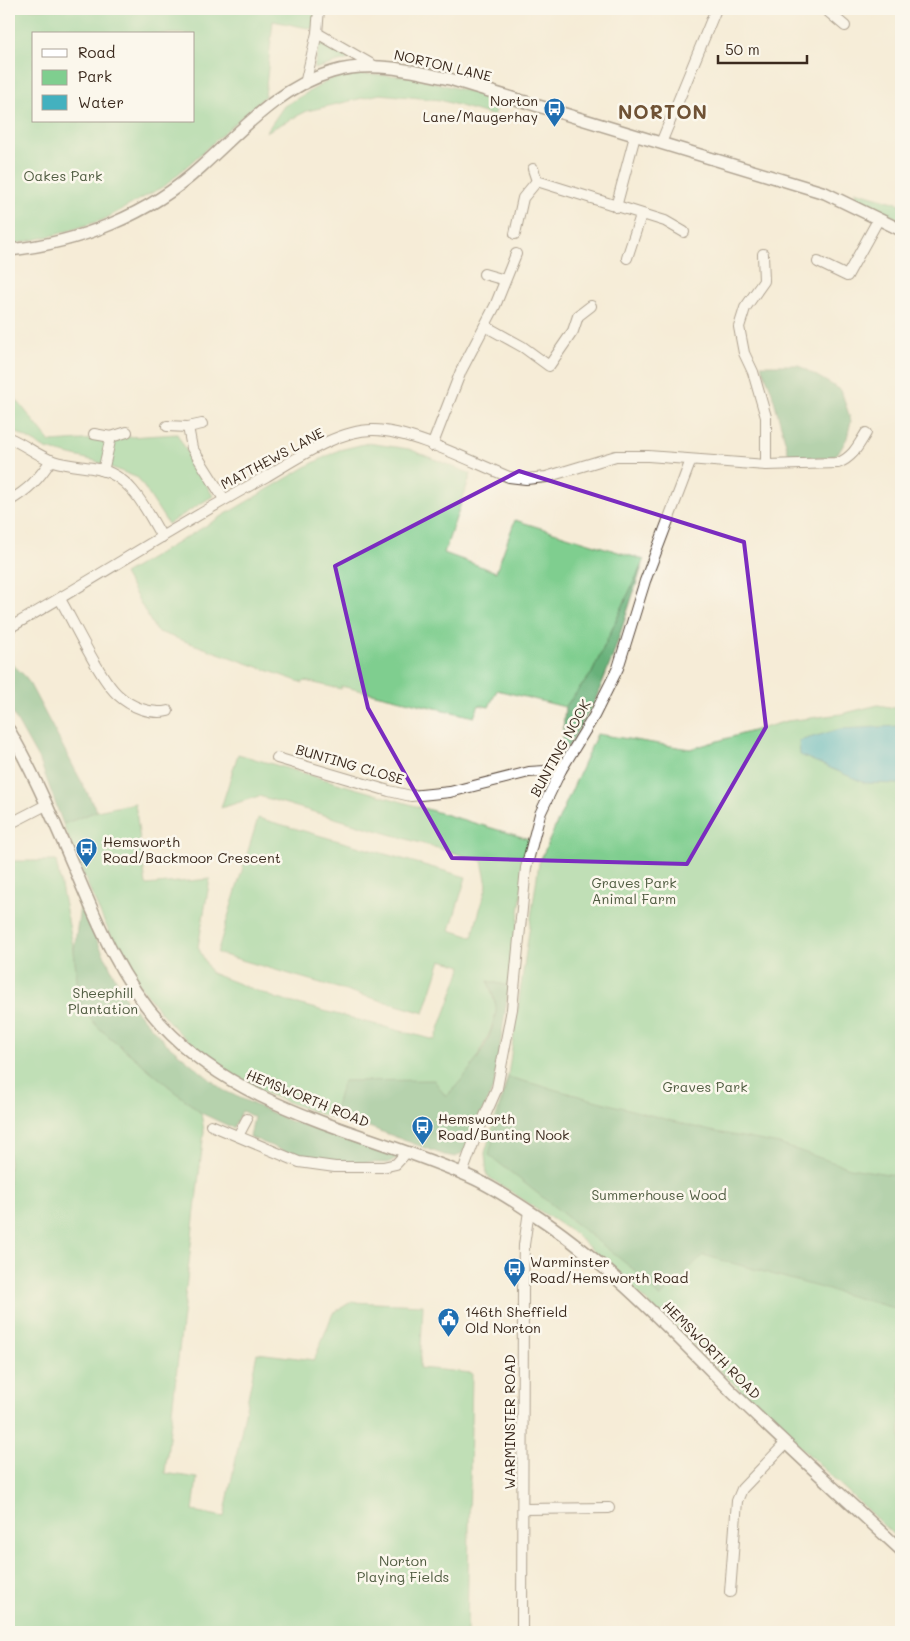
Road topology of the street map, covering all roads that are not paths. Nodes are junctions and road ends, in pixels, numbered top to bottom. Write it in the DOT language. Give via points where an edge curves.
graph roads {
  1 [pos="320,9"];
  2 [pos="716,9"];
  3 [pos="825,9"];
  4 [pos="845,26"];
  5 [pos="317,33"];
  6 [pos="376,67"];
  7 [pos="304,84"];
  8 [pos="635,136"];
  9 [pos="661,143"];
  10 [pos="533,169"];
  11 [pos="537,181"];
  12 [pos="616,207"];
  13 [pos="641,214"];
  14 [pos="878,220"];
  15 [pos="901,230"];
  16 [pos="684,232"];
  17 [pos="515,234"];
  18 [pos="9,250"];
  19 [pos="516,254"];
  20 [pos="763,254"];
  21 [pos="627,258"];
  22 [pos="818,262"];
  23 [pos="484,274"];
  24 [pos="504,280"];
  25 [pos="591,306"];
  26 [pos="485,326"];
  27 [pos="202,424"];
  28 [pos="167,426"];
  29 [pos="188,427"];
  30 [pos="127,432"];
  31 [pos="866,433"];
  32 [pos="94,434"];
  33 [pos="111,437"];
  34 [pos="9,438"];
  35 [pos="432,446"];
  36 [pos="51,460"];
  37 [pos="691,460"];
  38 [pos="766,465"];
  39 [pos="104,471"];
  40 [pos="224,499"];
  41 [pos="9,501"];
  42 [pos="162,537"];
  43 [pos="60,599"];
  44 [pos="9,628"];
  45 [pos="168,711"];
  46 [pos="9,730"];
  47 [pos="277,758"];
  48 [pos="562,770"];
  49 [pos="46,805"];
  50 [pos="9,821"];
  51 [pos="247,1119"];
  52 [pos="211,1125"];
  53 [pos="238,1136"];
  54 [pos="406,1153"];
  55 [pos="462,1174"];
  56 [pos="529,1211"];
  57 [pos="786,1444"];
  58 [pos="523,1508"];
  59 [pos="609,1508"];
  60 [pos="901,1550"];
  61 [pos="730,1592"];
  62 [pos="522,1632"];
  1 -- 5 [label="street"];
  2 -- 9 [label="street"];
  3 -- 4 [label="street"];
  5 -- 6 [label="street"];
  5 -- 7 [label="street"];
  6 -- 7 [label="street, NORTON LANE" via="332,72"];
  6 -- 8 [label="street, NORTON LANE" via="453,80"];
  7 -- 18 [label="street, NORTON LANE" via="264,109 200,169 138,211 73,238 42,247"];
  8 -- 9 [label="street, NORTON LANE"];
  8 -- 12 [label="street"];
  9 -- 14 [label="street, NORTON LANE" via="825,193"];
  10 -- 11 [label="street"];
  11 -- 12 [label="street"];
  11 -- 17 [label="street" via="523,198"];
  12 -- 13 [label="street"];
  13 -- 16 [label="street"];
  13 -- 21 [label="street"];
  14 -- 15 [label="street, NORTON LANE"];
  14 -- 22 [label="street" via="847,276"];
  19 -- 24 [label="street"];
  20 -- 38 [label="street" via="764,281 745,308 739,327 744,353 766,417"];
  23 -- 24 [label="street"];
  24 -- 26 [label="street"];
  25 -- 26 [label="street" via="578,316 573,331 549,366"];
  26 -- 35 [label="street" via="467,357"];
  27 -- 29 [label="street"];
  28 -- 29 [label="street"];
  29 -- 40 [label="street" via="192,448"];
  30 -- 33 [label="street"];
  31 -- 38 [label="street, MATTHEWS LANE" via="856,450 838,463"];
  32 -- 33 [label="street"];
  33 -- 39 [label="street"];
  34 -- 36 [label="street"];
  35 -- 37 [label="street, MATTHEWS LANE" via="509,477 526,479 546,477 616,456"];
  35 -- 40 [label="street, MATTHEWS LANE" via="408,436 374,430 351,434 322,445"];
  36 -- 39 [label="street"];
  36 -- 41 [label="street" via="28,490"];
  37 -- 38 [label="street, MATTHEWS LANE"];
  37 -- 48 [label="street, BUNTING NOOK" via="645,581 618,668"];
  39 -- 42 [label="street" via="126,482"];
  40 -- 42 [label="street, MATTHEWS LANE"];
  42 -- 43 [label="street, MATTHEWS LANE"];
  43 -- 44 [label="street, MATTHEWS LANE"];
  43 -- 45 [label="street" via="117,694 127,702 152,712"];
  46 -- 49 [label="street, HEMSWORTH ROAD"];
  47 -- 48 [label="street, BUNTING CLOSE" via="411,796 450,792 529,772"];
  48 -- 55 [label="street, BUNTING NOOK" via="540,814 526,868 512,1009 497,1088"];
  49 -- 50 [label="street"];
  49 -- 54 [label="street, HEMSWORTH ROAD" via="114,958 133,990 163,1026 195,1055 234,1083 268,1100"];
  51 -- 53 [label="street"];
  52 -- 53 [label="street"];
  53 -- 54 [label="street" via="299,1162 335,1168 382,1167 396,1164"];
  54 -- 55 [label="street, HEMSWORTH ROAD"];
  55 -- 56 [label="street, HEMSWORTH ROAD"];
  56 -- 57 [label="street, HEMSWORTH ROAD" via="567,1237 618,1281"];
  56 -- 58 [label="street, WARMINSTER ROAD" via="523,1290"];
  57 -- 60 [label="street, HEMSWORTH ROAD"];
  57 -- 61 [label="street" via="742,1489 737,1501"];
  58 -- 59 [label="street"];
  58 -- 62 [label="street, WARMINSTER ROAD"];
}
